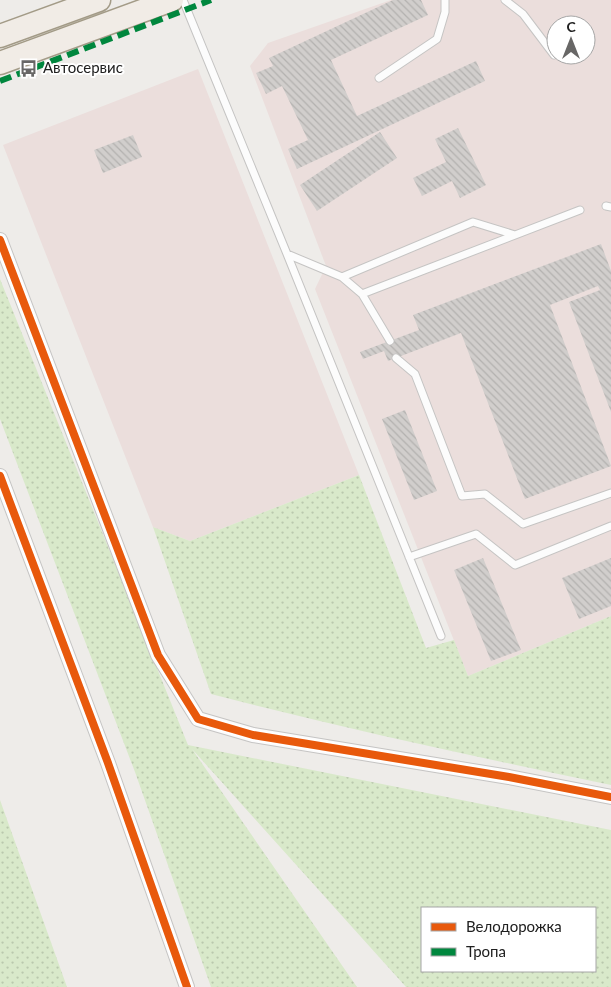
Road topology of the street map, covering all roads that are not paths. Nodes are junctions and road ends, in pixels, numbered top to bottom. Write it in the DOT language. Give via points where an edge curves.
graph roads {
  1 [pos="99,0"];
  2 [pos="172,0"];
  3 [pos="183,0"];
  4 [pos="445,0"];
  5 [pos="506,0"];
  6 [pos="0,36"];
  7 [pos="546,44"];
  8 [pos="0,63"];
  9 [pos="378,78"];
  10 [pos="580,210"];
  11 [pos="514,235"];
  12 [pos="0,240"];
  13 [pos="287,254"];
  14 [pos="342,277"];
  15 [pos="362,294"];
  16 [pos="390,341"];
  17 [pos="396,358"];
  18 [pos="0,476"];
  19 [pos="611,492"];
  20 [pos="611,526"];
  21 [pos="409,557"];
  22 [pos="441,636"];
  23 [pos="611,797"];
  24 [pos="187,987"];
  1 -- 6 [label="main road"];
  2 -- 8 [label="main road"];
  3 -- 13 [label="lane"];
  4 -- 9 [label="lane" via="437,39"];
  5 -- 7 [label="lane" via="523,14"];
  10 -- 11 [label="lane"];
  11 -- 14 [label="lane" via="473,222"];
  11 -- 15 [label="lane"];
  12 -- 23 [label="street" via="158,655 198,720 253,735"];
  13 -- 14 [label="lane"];
  13 -- 21 [label="lane"];
  14 -- 15 [label="lane"];
  15 -- 16 [label="lane"];
  17 -- 19 [label="lane" via="415,374 462,496 485,494 523,524"];
  18 -- 24 [label="street" via="108,763"];
  20 -- 21 [label="lane" via="515,565 476,534"];
  21 -- 22 [label="lane"];
}
